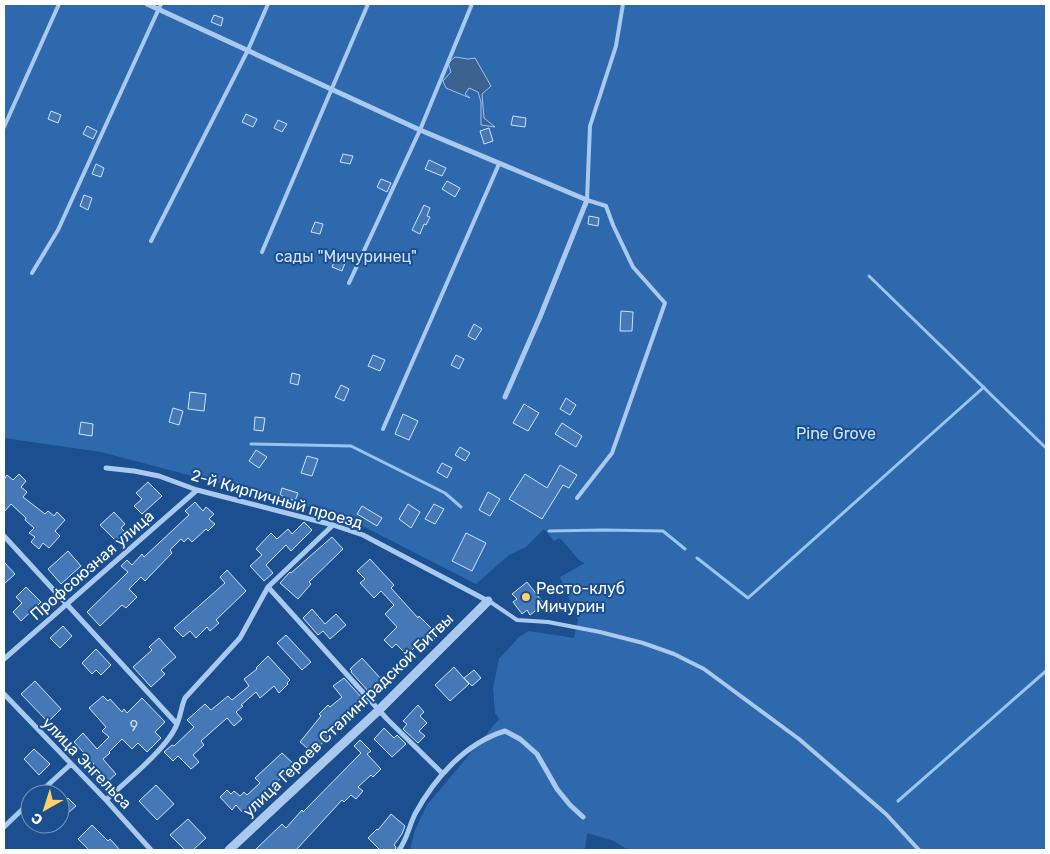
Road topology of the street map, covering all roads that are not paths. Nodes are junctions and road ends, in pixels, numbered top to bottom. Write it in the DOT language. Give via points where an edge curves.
graph roads {
  1 [pos="59,4"];
  2 [pos="147,4"];
  3 [pos="268,4"];
  4 [pos="368,4"];
  5 [pos="472,4"];
  6 [pos="624,4"];
  7 [pos="160,6"];
  8 [pos="248,50"];
  9 [pos="331,88"];
  10 [pos="4,127"];
  11 [pos="420,130"];
  12 [pos="498,164"];
  13 [pos="587,200"];
  14 [pos="151,241"];
  15 [pos="262,252"];
  16 [pos="32,273"];
  17 [pos="350,283"];
  18 [pos="505,397"];
  19 [pos="383,429"];
  20 [pos="106,468"];
  21 [pos="197,490"];
  22 [pos="577,498"];
  23 [pos="333,526"];
  24 [pos="4,536"];
  25 [pos="268,587"];
  26 [pos="488,601"];
  27 [pos="66,603"];
  28 [pos="4,659"];
  29 [pos="4,694"];
  30 [pos="379,710"];
  31 [pos="177,724"];
  32 [pos="71,764"];
  33 [pos="442,773"];
  34 [pos="49,784"];
  35 [pos="106,800"];
  36 [pos="20,812"];
  37 [pos="583,817"];
  38 [pos="4,827"];
  39 [pos="151,850"];
  40 [pos="229,850"];
  41 [pos="399,850"];
  42 [pos="919,850"];
  1 -- 10 [label="lane"];
  2 -- 7 [label="street"];
  3 -- 8 [label="lane"];
  4 -- 9 [label="lane"];
  5 -- 11 [label="lane"];
  6 -- 13 [label="lane" via="616,46 590,126"];
  7 -- 8 [label="street"];
  7 -- 16 [label="lane" via="58,230"];
  8 -- 9 [label="street"];
  8 -- 14 [label="lane"];
  9 -- 11 [label="street"];
  9 -- 15 [label="lane"];
  11 -- 12 [label="street"];
  11 -- 17 [label="lane"];
  12 -- 13 [label="street"];
  12 -- 19 [label="lane"];
  13 -- 18 [label="street"];
  13 -- 22 [label="lane" via="606,206 634,267 664,303 612,453"];
  20 -- 21 [label="street, 2-й Кирпичный проезд" via="159,476"];
  21 -- 23 [label="street, 2-й Кирпичный проезд"];
  21 -- 27 [label="street, Профсоюзная улица"];
  23 -- 25 [label="street"];
  23 -- 26 [label="street, 2-й Кирпичный проезд" via="363,535"];
  24 -- 27 [label="street"];
  25 -- 30 [label="street"];
  25 -- 31 [label="street" via="240,638 185,698"];
  26 -- 30 [label="street, улица Героев Сталинградской Битвы"];
  26 -- 42 [label="lane" via="517,620 548,622 609,634 674,654 704,669 799,739 886,814"];
  27 -- 28 [label="street, Профсоюзная улица"];
  27 -- 31 [label="street"];
  29 -- 32 [label="street, улица Энгельса"];
  30 -- 33 [label="street"];
  30 -- 40 [label="street, улица Героев Сталинградской Битвы"];
  31 -- 35 [label="street" via="166,743"];
  32 -- 34 [label="street"];
  32 -- 35 [label="street, улица Энгельса"];
  33 -- 37 [label="street" via="461,756 505,731 537,754 557,789"];
  33 -- 41 [label="street" via="415,815"];
  35 -- 39 [label="street, улица Энгельса"];
  36 -- 38 [label="street"];
}
